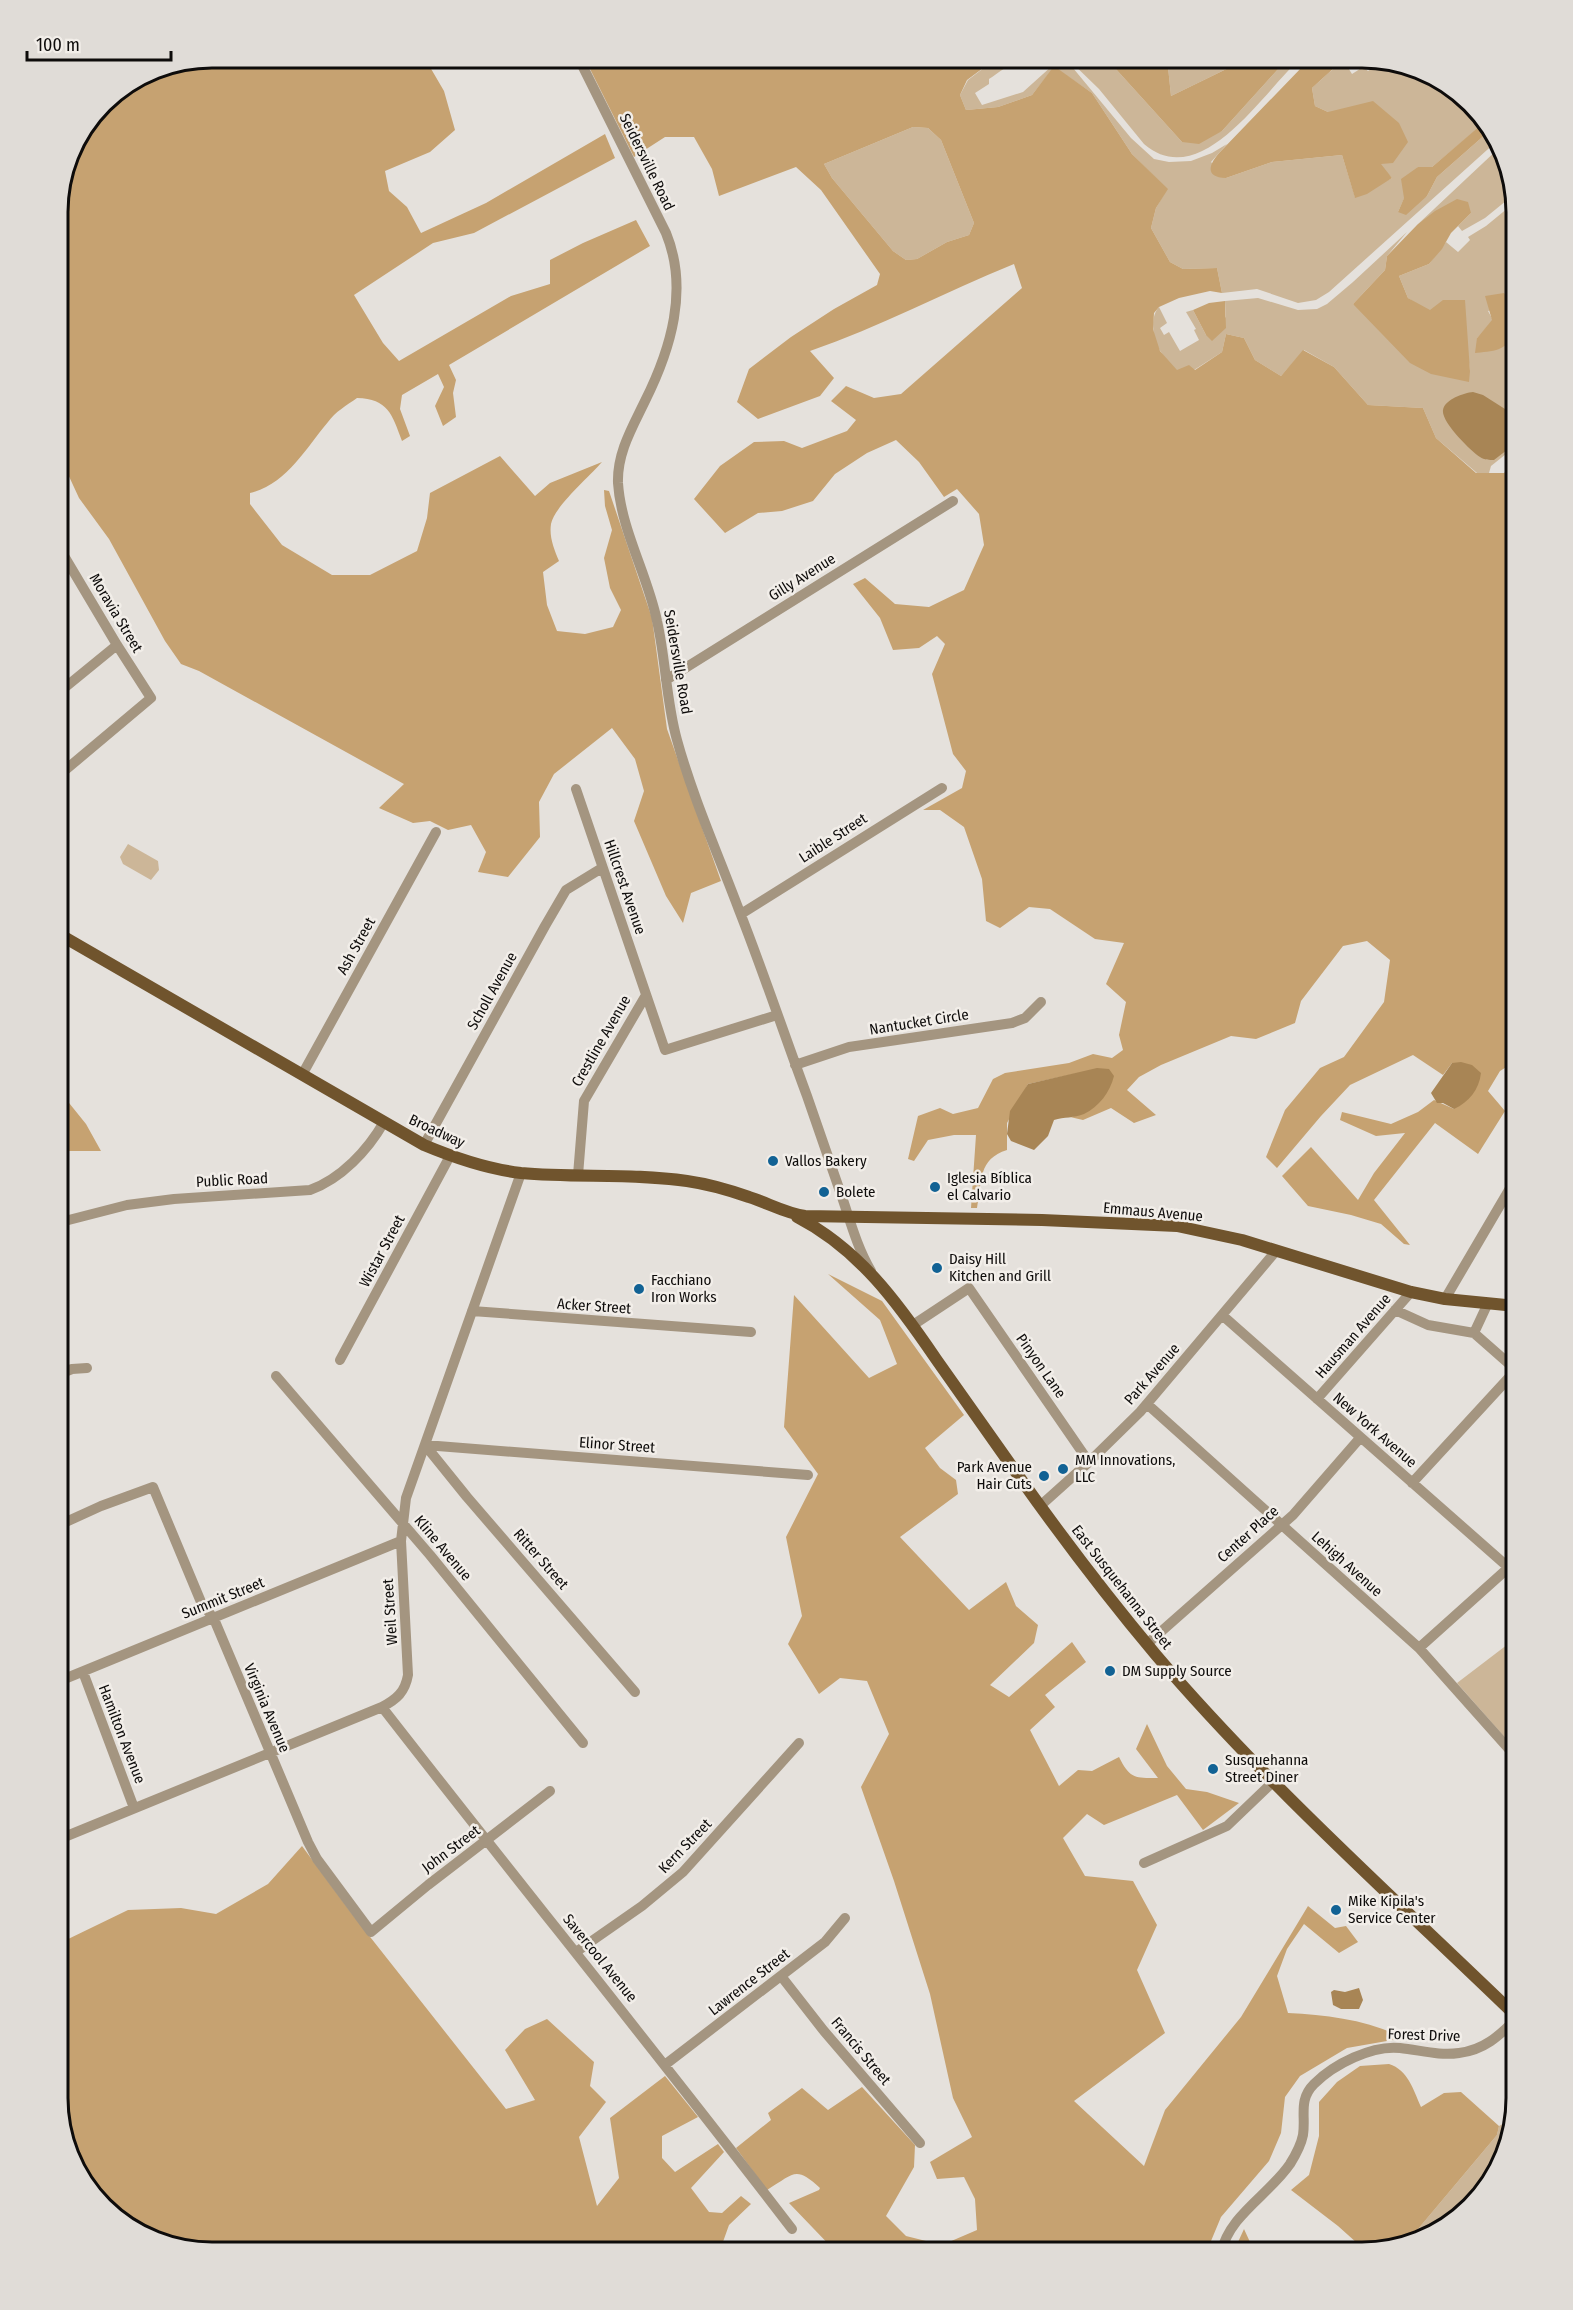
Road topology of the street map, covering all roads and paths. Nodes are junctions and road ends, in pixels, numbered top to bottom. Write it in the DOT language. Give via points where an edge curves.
graph roads {
  1 [pos="584,68"];
  2 [pos="954,501"];
  3 [pos="68,563"];
  4 [pos="117,645"];
  5 [pos="666,680"];
  6 [pos="68,685"];
  7 [pos="68,768"];
  8 [pos="942,788"];
  9 [pos="576,789"];
  10 [pos="436,832"];
  11 [pos="602,868"];
  12 [pos="741,914"];
  13 [pos="68,939"];
  14 [pos="646,995"];
  15 [pos="1041,1002"];
  16 [pos="777,1015"];
  17 [pos="795,1065"];
  18 [pos="302,1075"];
  19 [pos="384,1122"];
  20 [pos="424,1145"];
  21 [pos="450,1156"];
  22 [pos="520,1173"];
  23 [pos="578,1175"];
  24 [pos="1506,1195"];
  25 [pos="783,1211"];
  26 [pos="849,1217"];
  27 [pos="68,1220"];
  28 [pos="1276,1251"];
  29 [pos="873,1274"];
  30 [pos="1411,1292"];
  31 [pos="1445,1299"];
  32 [pos="1488,1303"];
  33 [pos="1506,1304"];
  34 [pos="1395,1310"];
  35 [pos="472,1311"];
  36 [pos="1222,1315"];
  37 [pos="913,1324"];
  38 [pos="750,1332"];
  39 [pos="1474,1333"];
  40 [pos="340,1360"];
  41 [pos="1506,1361"];
  42 [pos="87,1368"];
  43 [pos="68,1371"];
  44 [pos="276,1376"];
  45 [pos="1506,1381"];
  46 [pos="1317,1399"];
  47 [pos="1147,1404"];
  48 [pos="1360,1438"];
  49 [pos="425,1445"];
  50 [pos="1089,1462"];
  51 [pos="808,1475"];
  52 [pos="1412,1483"];
  53 [pos="1040,1506"];
  54 [pos="68,1521"];
  55 [pos="402,1523"];
  56 [pos="1281,1525"];
  57 [pos="401,1541"];
  58 [pos="1506,1559"];
  59 [pos="1506,1569"];
  60 [pos="214,1619"];
  61 [pos="1147,1644"];
  62 [pos="1419,1647"];
  63 [pos="83,1672"];
  64 [pos="68,1678"];
  65 [pos="635,1692"];
  66 [pos="382,1707"];
  67 [pos="583,1743"];
  68 [pos="799,1743"];
  69 [pos="1506,1746"];
  70 [pos="269,1752"];
  71 [pos="1274,1781"];
  72 [pos="550,1791"];
  73 [pos="134,1808"];
  74 [pos="68,1835"];
  75 [pos="486,1840"];
  76 [pos="1144,1863"];
  77 [pos="845,1918"];
  78 [pos="371,1932"];
  79 [pos="576,1952"];
  80 [pos="781,1976"];
  81 [pos="1506,2007"];
  82 [pos="1506,2027"];
  83 [pos="666,2064"];
  84 [pos="920,2143"];
  85 [pos="792,2229"];
  86 [pos="1224,2242"];
  1 -- 5 [label="street, Seidersville Road" via="666,233 677,271 670,341 660,371 626,440 618,474 621,503 658,621"];
  2 -- 5 [label="street, Gilly Avenue"];
  3 -- 4 [label="street, Moravia Street"];
  4 -- 6 [label="street"];
  4 -- 7 [label="street, Moravia Street" via="151,698"];
  5 -- 12 [label="street, Seidersville Road" via="685,768"];
  8 -- 12 [label="street, Laible Street"];
  9 -- 11 [label="street, Hillcrest Avenue"];
  10 -- 18 [label="street, Ash Street"];
  11 -- 14 [label="street, Hillcrest Avenue"];
  11 -- 20 [label="street, Scholl Avenue" via="566,890"];
  12 -- 16 [label="street, Seidersville Road"];
  13 -- 18 [label="main road, Broadway"];
  14 -- 16 [label="street, Hillcrest Avenue" via="665,1050"];
  14 -- 23 [label="street, Crestline Avenue" via="584,1101"];
  15 -- 17 [label="street, Nantucket Circle" via="1025,1018 1012,1023 849,1047"];
  16 -- 17 [label="street, Seidersville Road"];
  17 -- 26 [label="street, Seidersville Road"];
  18 -- 19 [label="main road, Broadway"];
  19 -- 20 [label="main road, Broadway"];
  19 -- 27 [label="street, Public Road" via="350,1164 310,1190 174,1198"];
  20 -- 21 [label="main road, Broadway"];
  21 -- 22 [label="main road, Broadway"];
  21 -- 40 [label="street, Wistar Street"];
  22 -- 23 [label="main road, Broadway"];
  22 -- 35 [label="street, Weil Street"];
  23 -- 25 [label="main road, Broadway" via="688,1181 750,1197"];
  24 -- 31 [label="street"];
  25 -- 26 [label="main road, Broadway"];
  25 -- 29 [label="main road, East Susquehanna Street" via="820,1230"];
  26 -- 28 [label="main road, Emmaus Avenue" via="1150,1223 1210,1232"];
  26 -- 29 [label="street, Seidersville Road" via="858,1247"];
  28 -- 30 [label="main road, Emmaus Avenue"];
  28 -- 36 [label="street, Park Avenue"];
  29 -- 37 [label="main road, East Susquehanna Street"];
  30 -- 31 [label="main road, Emmaus Avenue"];
  30 -- 34 [label="street, Hausman Avenue"];
  31 -- 32 [label="main road, Emmaus Avenue"];
  32 -- 33 [label="main road, Emmaus Avenue"];
  32 -- 39 [label="street"];
  34 -- 39 [label="street" via="1428,1325"];
  34 -- 46 [label="street, Hausman Avenue"];
  35 -- 38 [label="street, Acker Street"];
  35 -- 49 [label="street, Weil Street"];
  36 -- 46 [label="street, New York Avenue"];
  36 -- 47 [label="street, Park Avenue"];
  37 -- 50 [label="street, Pinyon Lane" via="969,1288"];
  37 -- 53 [label="main road, East Susquehanna Street"];
  39 -- 41 [label="street"];
  42 -- 43 [label="street"];
  44 -- 55 [label="street, Kline Avenue"];
  45 -- 52 [label="street"];
  46 -- 48 [label="street, New York Avenue"];
  47 -- 50 [label="street, Park Avenue"];
  47 -- 56 [label="street, Lehigh Avenue"];
  48 -- 52 [label="street, New York Avenue"];
  48 -- 56 [label="street, Center Place"];
  49 -- 51 [label="street, Elinor Street"];
  49 -- 55 [label="street, Weil Street" via="406,1498"];
  49 -- 65 [label="street, Ritter Street"];
  50 -- 53 [label="street, Park Avenue"];
  52 -- 58 [label="street, New York Avenue"];
  53 -- 61 [label="main road, East Susquehanna Street"];
  54 -- 60 [label="street, Virginia Avenue" via="153,1487 201,1602"];
  55 -- 57 [label="street, Weil Street"];
  55 -- 67 [label="street, Kline Avenue"];
  56 -- 61 [label="street, Center Place"];
  56 -- 62 [label="street, Lehigh Avenue"];
  57 -- 60 [label="street, Summit Street"];
  57 -- 66 [label="street, Weil Street" via="408,1675 400,1696"];
  59 -- 62 [label="street"];
  60 -- 63 [label="street, Summit Street"];
  60 -- 70 [label="street, Virginia Avenue"];
  61 -- 71 [label="main road, East Susquehanna Street"];
  62 -- 69 [label="street, Lehigh Avenue"];
  63 -- 64 [label="street, Summit Street"];
  63 -- 73 [label="street, Hamilton Avenue"];
  66 -- 70 [label="street, Weil Street"];
  66 -- 75 [label="street, Savercool Avenue"];
  68 -- 79 [label="street, Kern Street" via="683,1872"];
  70 -- 73 [label="street, Weil Street"];
  70 -- 78 [label="street, Virginia Avenue" via="317,1858"];
  71 -- 76 [label="street" via="1227,1826"];
  71 -- 81 [label="main road, East Susquehanna Street"];
  72 -- 75 [label="street, John Street"];
  73 -- 74 [label="street, Weil Street"];
  75 -- 78 [label="street, John Street"];
  75 -- 79 [label="street, Savercool Avenue"];
  77 -- 80 [label="street, Lawrence Street" via="825,1942"];
  79 -- 83 [label="street, Savercool Avenue"];
  80 -- 83 [label="street, Lawrence Street"];
  80 -- 84 [label="street, Francis Street"];
  82 -- 86 [label="street, Forest Drive" via="1492,2041 1474,2050 1451,2054 1398,2047 1382,2049 1358,2056 1322,2077 1304,2101 1303,2134 1293,2158 1236,2222"];
  83 -- 85 [label="street, Savercool Avenue"];
}
